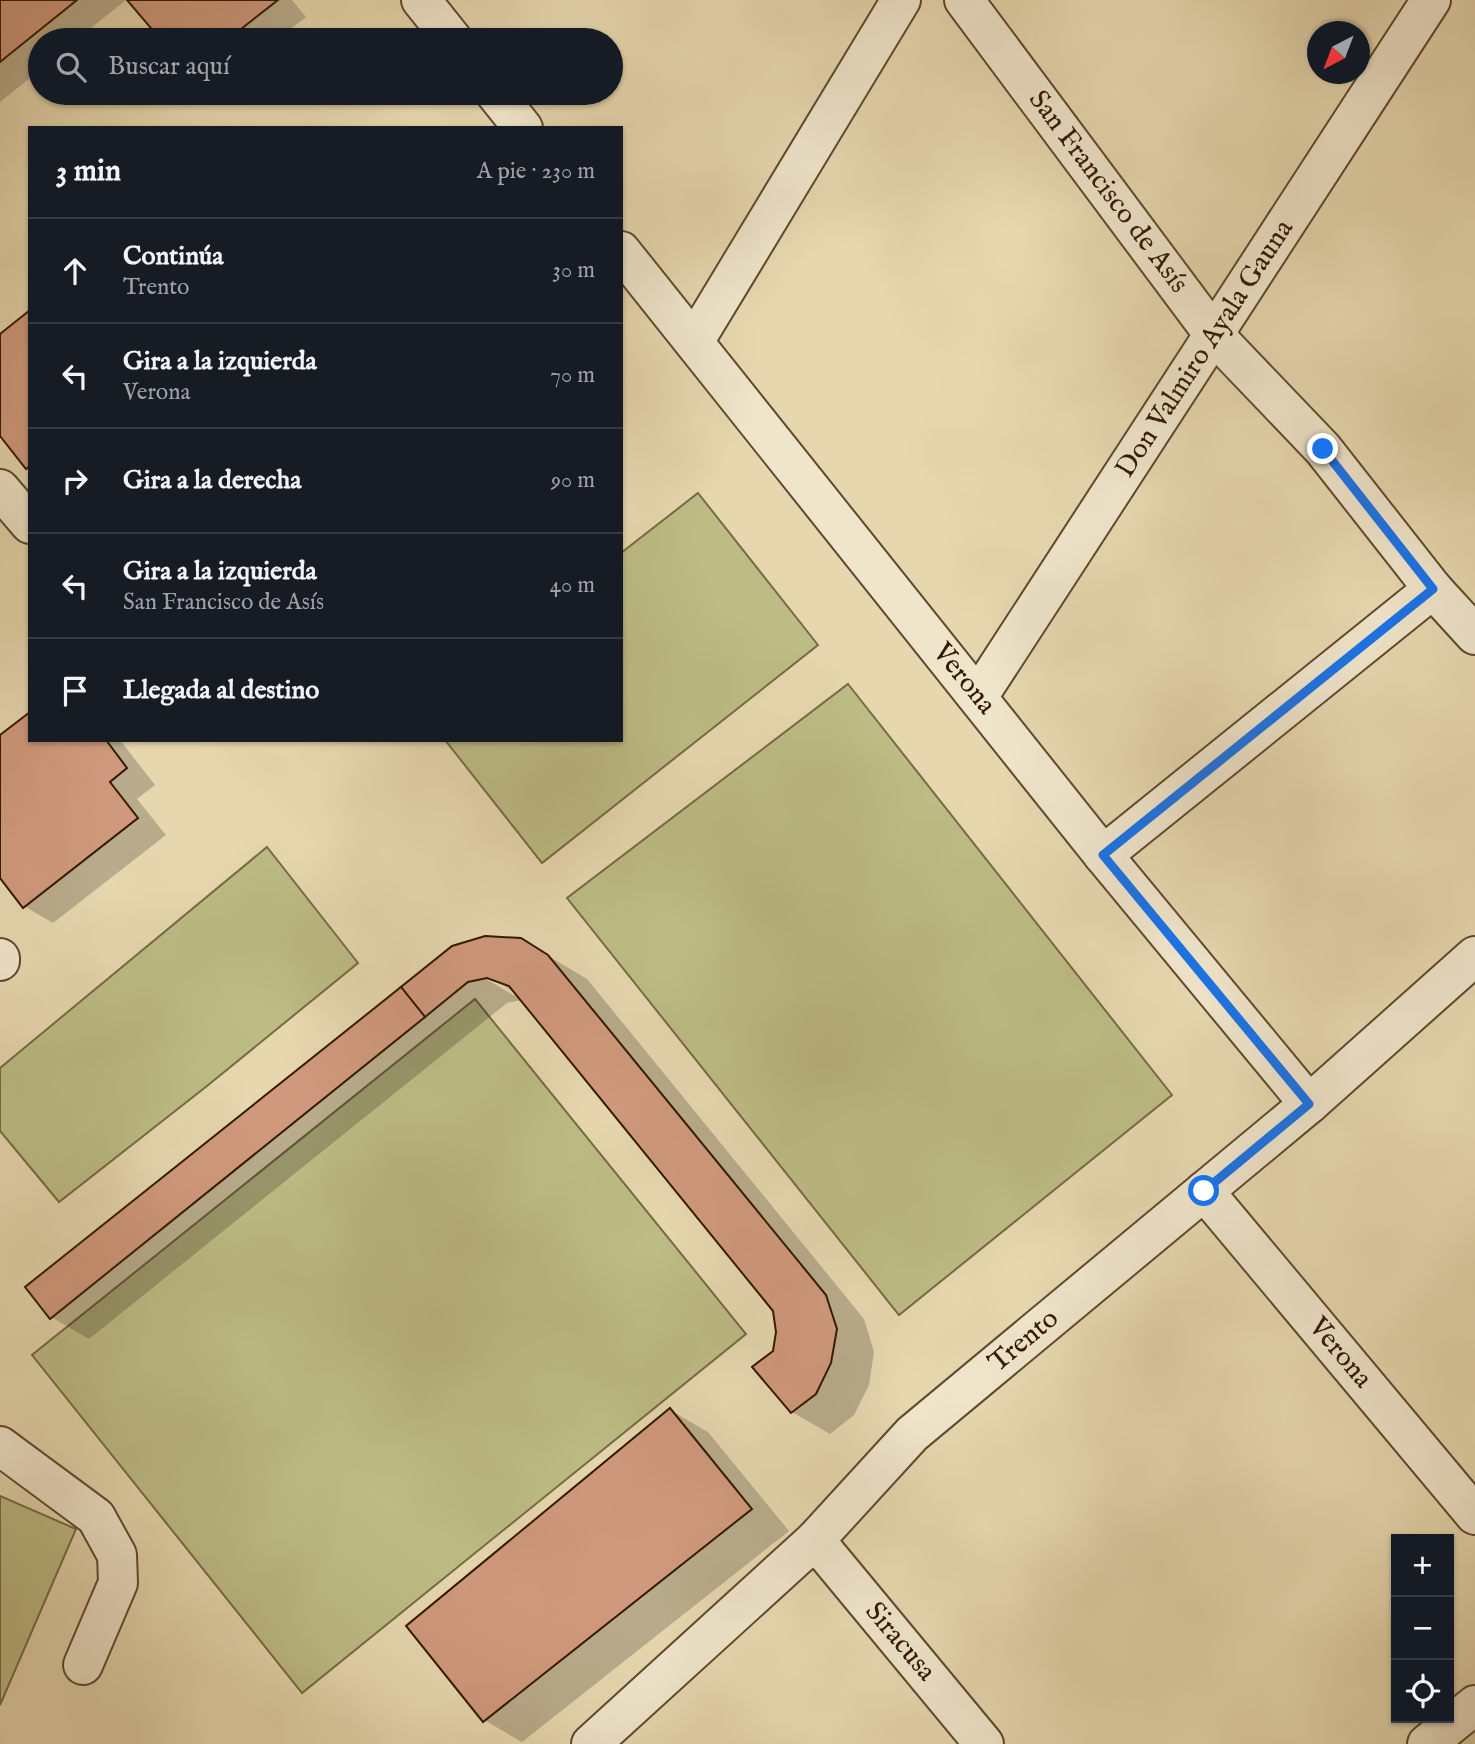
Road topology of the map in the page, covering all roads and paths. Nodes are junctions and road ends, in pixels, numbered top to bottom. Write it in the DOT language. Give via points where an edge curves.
graph roads {
  1 [pos="421,0"];
  2 [pos="901,0"];
  3 [pos="964,0"];
  4 [pos="1431,0"];
  5 [pos="443,28"];
  6 [pos="505,105"];
  7 [pos="521,126"];
  8 [pos="623,253"];
  9 [pos="1214,335"];
  10 [pos="694,342"];
  11 [pos="0,489"];
  12 [pos="28,522"];
  13 [pos="1433,589"];
  14 [pos="1475,635"];
  15 [pos="978,697"];
  16 [pos="1103,855"];
  17 [pos="1475,956"];
  18 [pos="1309,1104"];
  19 [pos="1204,1191"];
  20 [pos="0,1446"];
  21 [pos="1475,1515"];
  22 [pos="816,1540"];
  23 [pos="83,1665"];
  24 [pos="1475,1705"];
  25 [pos="606,1740"];
  26 [pos="984,1744"];
  27 [pos="1427,1744"];
  1 -- 5 [label="street"];
  2 -- 10 [label="street"];
  3 -- 9 [label="street, San Francisco de Asís"];
  4 -- 9 [label="street, Don Valmiro Ayala Gauna"];
  6 -- 7 [label="street"];
  8 -- 10 [label="street, Verona"];
  9 -- 13 [label="street, San Francisco de Asís" via="1323,449"];
  9 -- 15 [label="street, Don Valmiro Ayala Gauna"];
  10 -- 15 [label="street, Verona"];
  11 -- 12 [label="street"];
  13 -- 14 [label="street, San Francisco de Asís"];
  13 -- 16 [label="street"];
  15 -- 16 [label="street, Verona"];
  16 -- 18 [label="street, Verona"];
  17 -- 18 [label="street, Trento"];
  18 -- 19 [label="street, Trento"];
  19 -- 21 [label="street, Verona"];
  19 -- 22 [label="street, Trento" via="912,1434"];
  20 -- 23 [label="street" via="96,1517 117,1555 118,1583"];
  22 -- 25 [label="street, Trento"];
  22 -- 26 [label="street, Siracusa"];
  24 -- 27 [label="street"];
}
